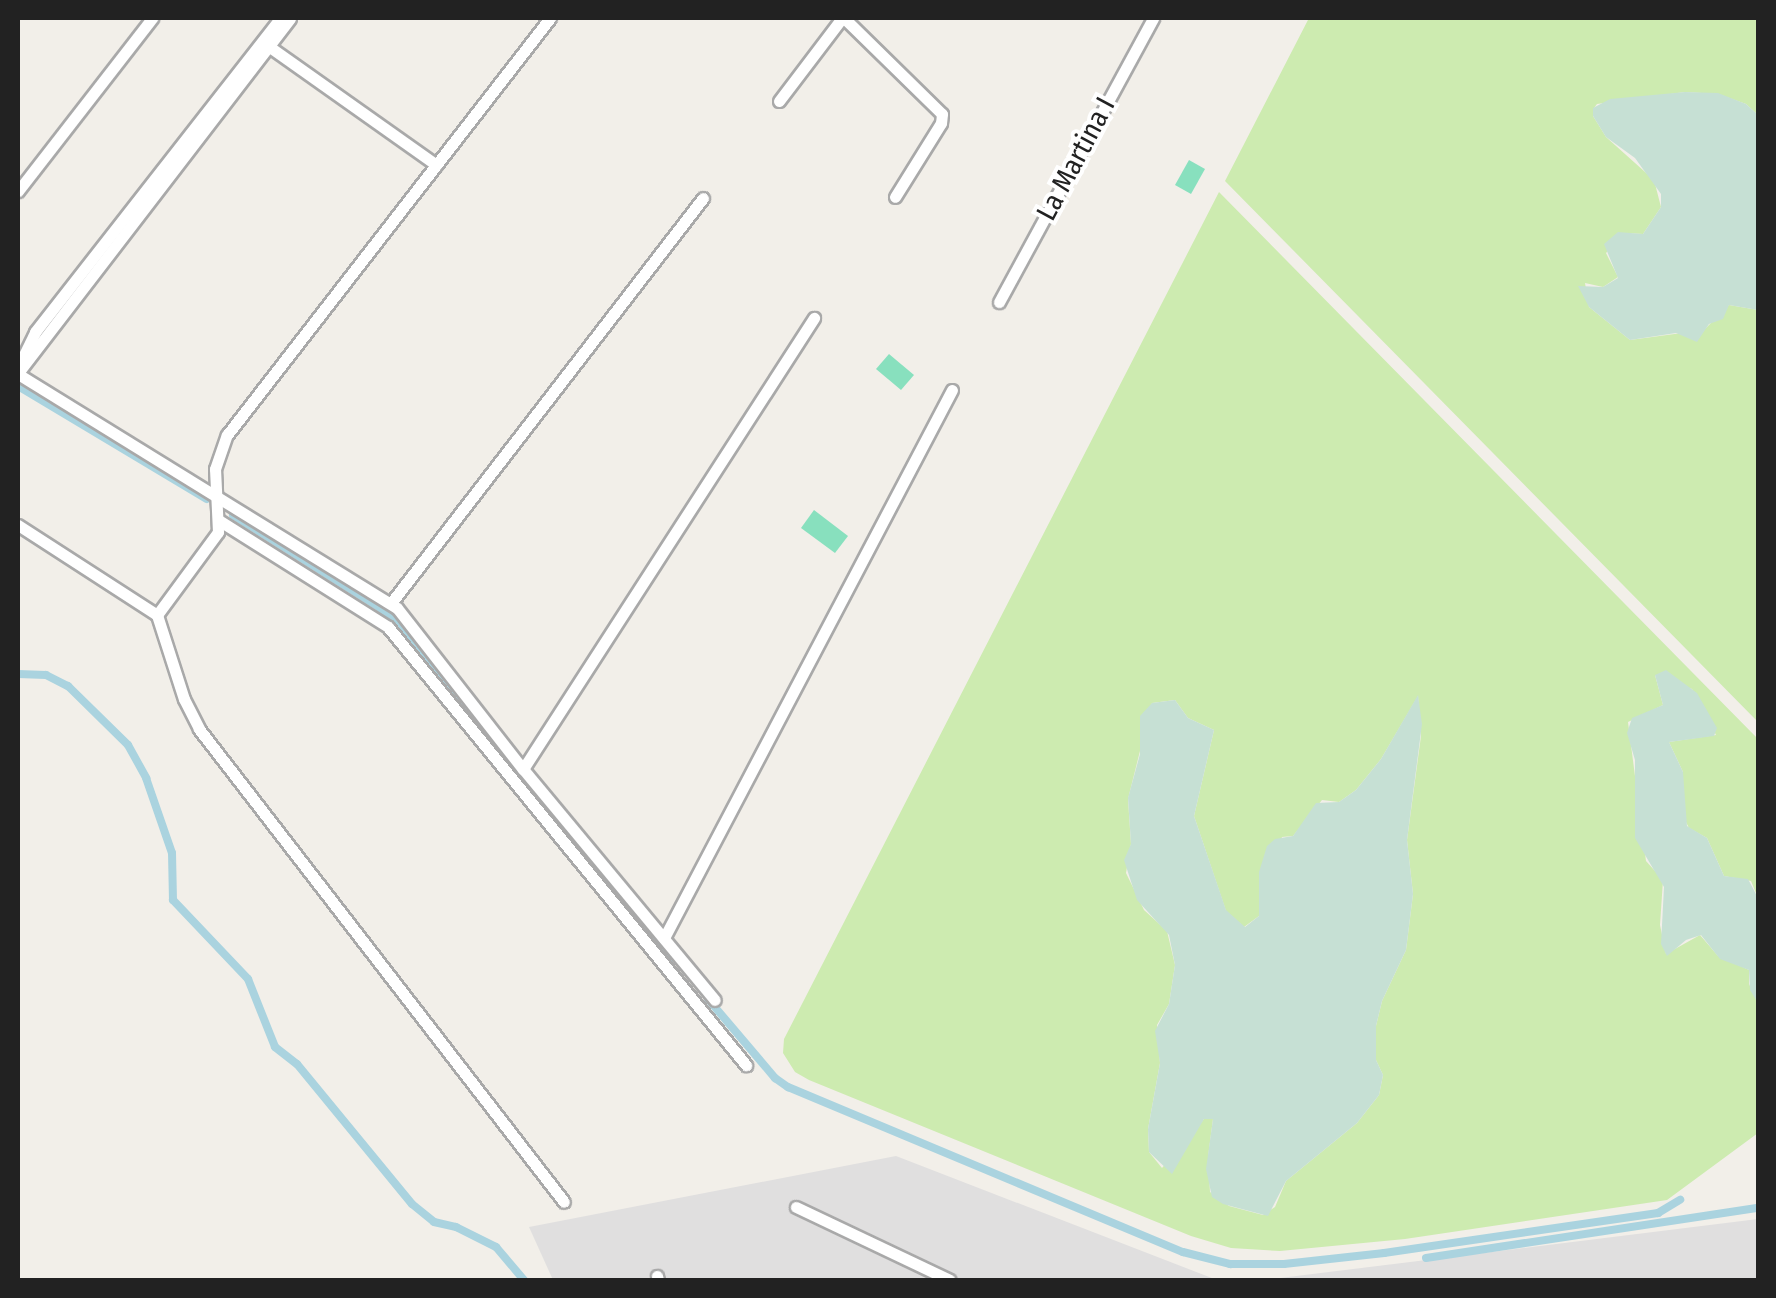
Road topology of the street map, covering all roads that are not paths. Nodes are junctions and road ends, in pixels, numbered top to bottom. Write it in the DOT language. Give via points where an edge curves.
graph roads {
  1 [pos="152,18"];
  2 [pos="280,18"];
  3 [pos="290,18"];
  4 [pos="550,18"];
  5 [pos="843,18"];
  6 [pos="1153,18"];
  7 [pos="265,44"];
  8 [pos="779,101"];
  9 [pos="436,165"];
  10 [pos="18,191"];
  11 [pos="895,197"];
  12 [pos="703,198"];
  13 [pos="999,302"];
  14 [pos="814,318"];
  15 [pos="18,373"];
  16 [pos="952,390"];
  17 [pos="216,493"];
  18 [pos="220,521"];
  19 [pos="18,525"];
  20 [pos="391,603"];
  21 [pos="157,615"];
  22 [pos="523,769"];
  23 [pos="664,938"];
  24 [pos="715,1000"];
  25 [pos="746,1065"];
  26 [pos="564,1202"];
  27 [pos="796,1207"];
  28 [pos="950,1280"];
  1 -- 10 [label="street"];
  2 -- 7 [label="street"];
  3 -- 7 [label="street"];
  4 -- 9 [label="street"];
  5 -- 8 [label="street"];
  5 -- 11 [label="street" via="942,114"];
  6 -- 13 [label="street, La Martina I"];
  7 -- 9 [label="street"];
  7 -- 15 [label="street" via="35,332"];
  9 -- 17 [label="street" via="227,435 216,462"];
  12 -- 20 [label="street"];
  14 -- 22 [label="street"];
  15 -- 17 [label="street"];
  16 -- 23 [label="street"];
  17 -- 18 [label="street"];
  17 -- 20 [label="street"];
  18 -- 21 [label="street" via="216,536"];
  18 -- 25 [label="street" via="388,627"];
  19 -- 21 [label="street"];
  20 -- 22 [label="street"];
  21 -- 26 [label="street" via="199,729"];
  22 -- 23 [label="street"];
  23 -- 24 [label="street"];
  27 -- 28 [label="street"];
}
